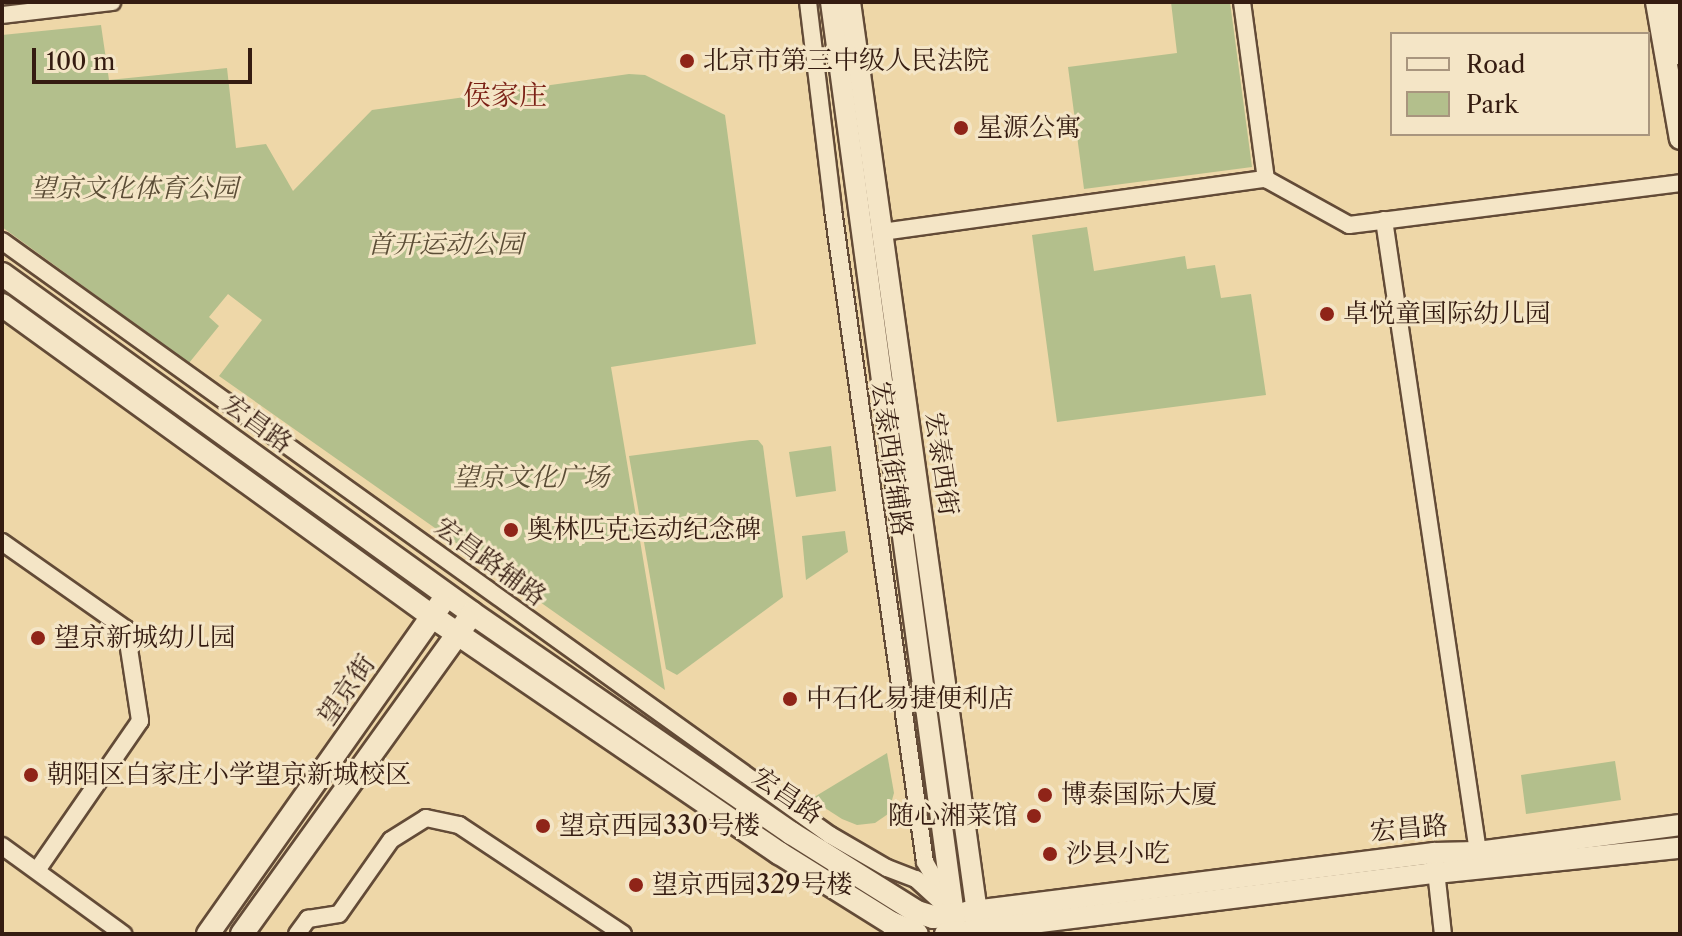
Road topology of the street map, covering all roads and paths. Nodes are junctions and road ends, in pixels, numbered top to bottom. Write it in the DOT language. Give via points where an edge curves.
graph roads {
  1 [pos="112,2"];
  2 [pos="808,2"];
  3 [pos="831,2"];
  4 [pos="850,2"];
  5 [pos="1242,2"];
  6 [pos="1656,2"];
  7 [pos="1672,2"];
  8 [pos="2,15"];
  9 [pos="1680,54"];
  10 [pos="1680,139"];
  11 [pos="1266,179"];
  12 [pos="1680,183"];
  13 [pos="1384,220"];
  14 [pos="882,232"];
  15 [pos="2,241"];
  16 [pos="2,274"];
  17 [pos="2,305"];
  18 [pos="2,542"];
  19 [pos="446,595"];
  20 [pos="472,613"];
  21 [pos="433,617"];
  22 [pos="459,634"];
  23 [pos="1680,825"];
  24 [pos="2,846"];
  25 [pos="1680,848"];
  26 [pos="1478,852"];
  27 [pos="1435,863"];
  28 [pos="38,869"];
  29 [pos="979,925"];
  30 [pos="953,928"];
  31 [pos="123,934"];
  32 [pos="208,934"];
  33 [pos="242,934"];
  34 [pos="297,934"];
  35 [pos="623,934"];
  36 [pos="917,934"];
  37 [pos="1443,934"];
  1 -- 8 [label="street"];
  2 -- 30 [label="street, 宏泰西街辅路" via="925,862"];
  3 -- 30 [label="street, 宏泰西街"];
  4 -- 14 [label="street, 宏泰西街"];
  5 -- 11 [label="street"];
  6 -- 10 [label="street"];
  7 -- 9 [label="street"];
  11 -- 13 [label="street" via="1349,225"];
  11 -- 14 [label="street"];
  12 -- 13 [label="street"];
  13 -- 26 [label="street"];
  14 -- 29 [label="street, 宏泰西街"];
  15 -- 30 [label="street, 宏昌路辅路" via="830,835 916,879"];
  16 -- 19 [label="main road, 宏昌路"];
  17 -- 21 [label="main road, 宏昌路"];
  18 -- 28 [label="street" via="126,629 140,721"];
  19 -- 20 [label="main road, 宏昌路"];
  19 -- 21 [label="main road, 望京街"];
  20 -- 22 [label="main road"];
  20 -- 30 [label="main road, 宏昌路" via="791,833 901,904"];
  21 -- 22 [label="main road, 宏昌路"];
  21 -- 32 [label="main road, 望京街"];
  22 -- 33 [label="main road"];
  22 -- 36 [label="main road, 宏昌路" via="779,853"];
  23 -- 26 [label="street, 宏昌路"];
  24 -- 28 [label="street"];
  25 -- 27 [label="street, 宏昌路"];
  26 -- 27 [label="street, 宏昌路"];
  27 -- 29 [label="street, 宏昌路"];
  27 -- 37 [label="street"];
  28 -- 31 [label="street"];
  29 -- 30 [label="street, 宏昌路"];
  34 -- 35 [label="street" via="308,919 339,914 391,840 426,818 459,825"];
}
